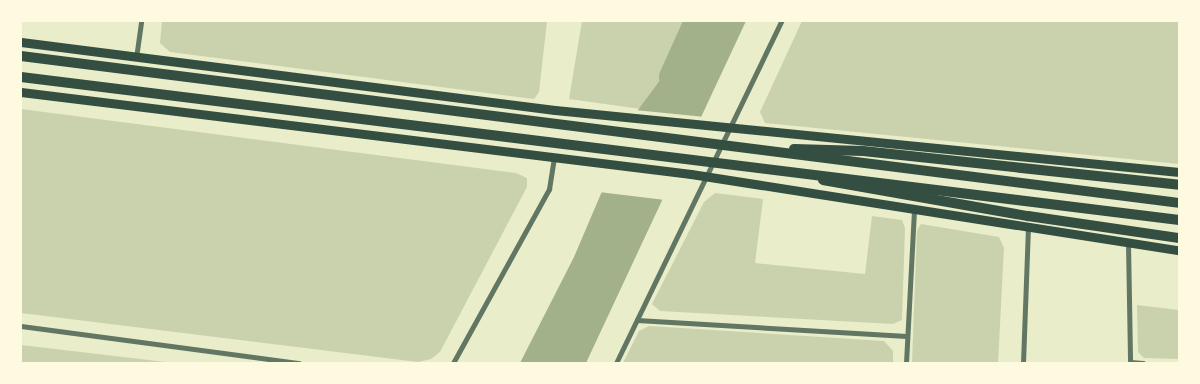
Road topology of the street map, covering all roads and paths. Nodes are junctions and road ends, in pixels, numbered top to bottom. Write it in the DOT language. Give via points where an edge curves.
graph roads {
  1 [pos="141,21"];
  2 [pos="781,21"];
  3 [pos="21,42"];
  4 [pos="21,56"];
  5 [pos="136,58"];
  6 [pos="21,77"];
  7 [pos="21,92"];
  8 [pos="730,128"];
  9 [pos="745,147"];
  10 [pos="554,158"];
  11 [pos="741,164"];
  12 [pos="1179,172"];
  13 [pos="708,178"];
  14 [pos="1179,185"];
  15 [pos="1179,203"];
  16 [pos="914,208"];
  17 [pos="1179,220"];
  18 [pos="1028,227"];
  19 [pos="1179,238"];
  20 [pos="1128,243"];
  21 [pos="1179,250"];
  22 [pos="637,320"];
  23 [pos="21,326"];
  24 [pos="908,336"];
  25 [pos="1130,362"];
  26 [pos="300,363"];
  27 [pos="453,363"];
  28 [pos="616,363"];
  29 [pos="906,363"];
  30 [pos="1023,363"];
  31 [pos="1143,363"];
  1 -- 5 [label="street"];
  2 -- 8 [label="street"];
  3 -- 5 [label="main road"];
  4 -- 9 [label="highway"];
  5 -- 8 [label="main road"];
  6 -- 11 [label="highway"];
  7 -- 10 [label="main road" via="392,135"];
  8 -- 12 [label="main road"];
  8 -- 13 [label="street"];
  9 -- 14 [label="highway" via="863,151"];
  9 -- 15 [label="highway" via="869,166"];
  10 -- 13 [label="main road"];
  10 -- 27 [label="street" via="549,189"];
  11 -- 17 [label="highway"];
  11 -- 19 [label="highway" via="914,197"];
  13 -- 16 [label="main road"];
  13 -- 22 [label="street"];
  16 -- 18 [label="main road"];
  16 -- 24 [label="street"];
  18 -- 20 [label="main road"];
  18 -- 30 [label="street"];
  20 -- 21 [label="main road"];
  20 -- 25 [label="street"];
  22 -- 24 [label="street"];
  22 -- 28 [label="street"];
  23 -- 26 [label="street"];
  24 -- 29 [label="street"];
  25 -- 31 [label="street"];
}
